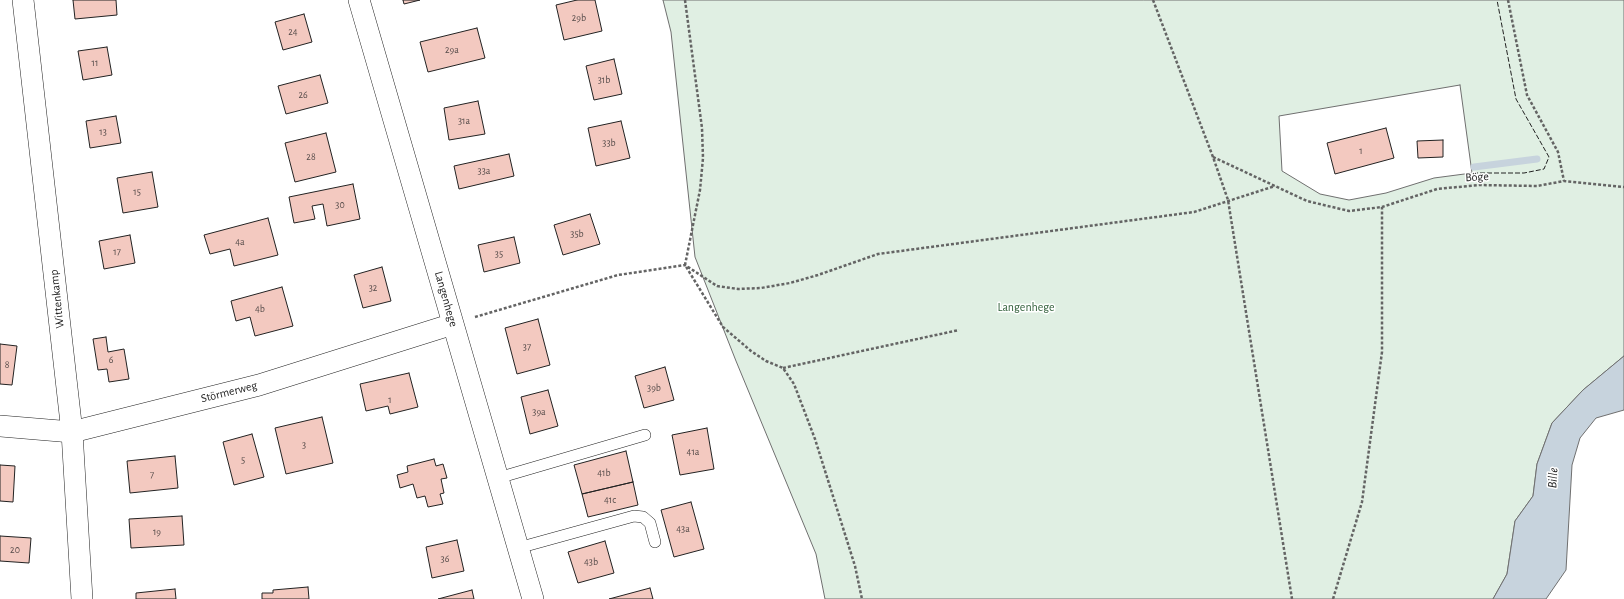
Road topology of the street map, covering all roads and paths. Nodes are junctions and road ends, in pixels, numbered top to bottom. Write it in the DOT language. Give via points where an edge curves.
graph roads {
  1 [pos="23,0"];
  2 [pos="359,0"];
  3 [pos="685,0"];
  4 [pos="1153,0"];
  5 [pos="1508,0"];
  6 [pos="1213,157"];
  7 [pos="1564,181"];
  8 [pos="1275,186"];
  9 [pos="1624,187"];
  10 [pos="1228,200"];
  11 [pos="1382,207"];
  12 [pos="685,265"];
  13 [pos="453,324"];
  14 [pos="959,330"];
  15 [pos="783,368"];
  16 [pos="0,426"];
  17 [pos="72,432"];
  18 [pos="645,435"];
  19 [pos="498,478"];
  20 [pos="655,542"];
  21 [pos="518,548"];
  22 [pos="82,599"];
  23 [pos="533,599"];
  24 [pos="862,599"];
  25 [pos="1292,599"];
  26 [pos="1333,599"];
  1 -- 17 [label="street, Wittenkamp"];
  2 -- 13 [label="street, Langenhege"];
  3 -- 12 [label="path" via="702,128 703,158 700,190"];
  4 -- 6 [label="path"];
  5 -- 7 [label="path" via="1527,95 1558,152"];
  6 -- 8 [label="path, Böge"];
  6 -- 10 [label="path"];
  7 -- 9 [label="path, Böge"];
  7 -- 11 [label="path, Böge" via="1537,186 1479,185 1437,189"];
  8 -- 10 [label="path"];
  8 -- 11 [label="path, Böge" via="1308,201 1349,211"];
  10 -- 12 [label="path" via="1194,212 878,254 818,275 761,288 738,289 717,286"];
  10 -- 25 [label="path"];
  11 -- 26 [label="path" via="1382,352 1362,502"];
  12 -- 13 [label="path" via="618,275"];
  12 -- 15 [label="path" via="723,328 751,351"];
  13 -- 17 [label="street, Störmerweg" via="259,385"];
  13 -- 19 [label="street, Langenhege"];
  14 -- 15 [label="path"];
  15 -- 24 [label="path" via="794,384 815,439 855,566"];
  16 -- 17 [label="street, Störmerweg"];
  17 -- 22 [label="street, Wittenkamp"];
  18 -- 19 [label="lane"];
  19 -- 21 [label="street, Langenhege"];
  20 -- 21 [label="lane" via="650,523 643,517 634,516"];
  21 -- 23 [label="street, Langenhege"];
}
